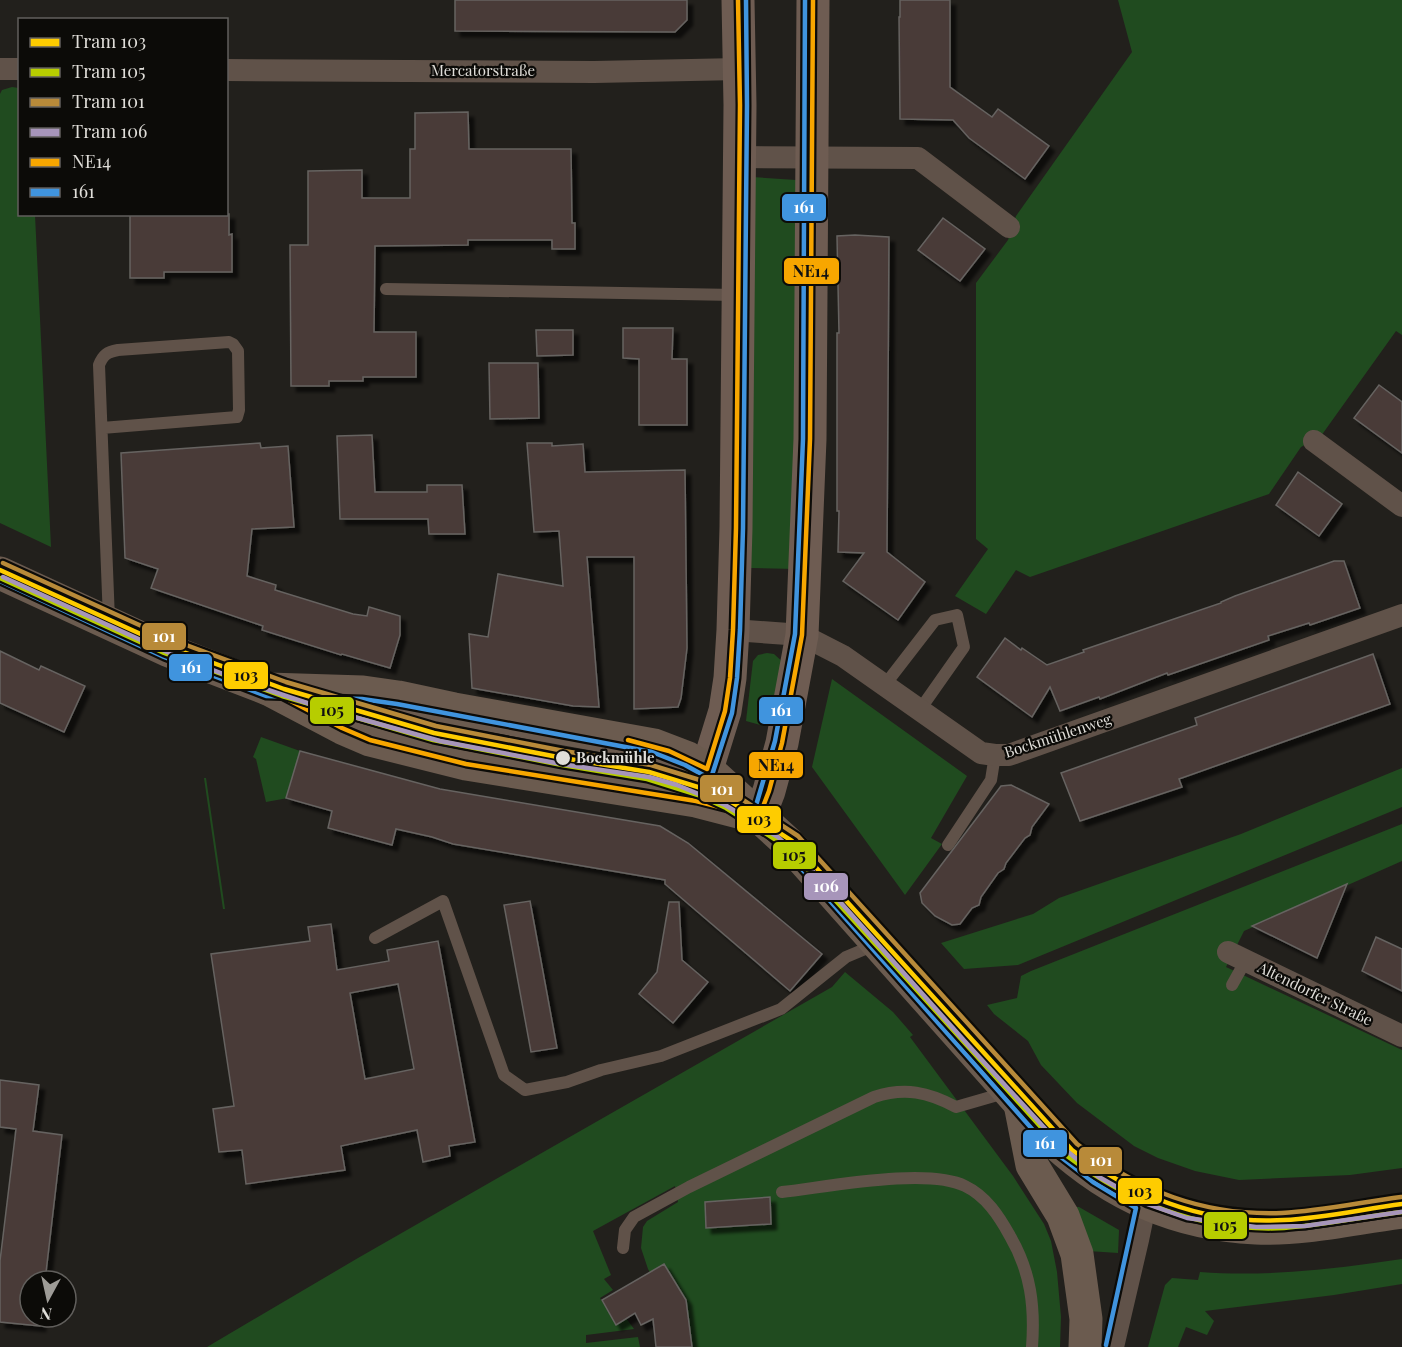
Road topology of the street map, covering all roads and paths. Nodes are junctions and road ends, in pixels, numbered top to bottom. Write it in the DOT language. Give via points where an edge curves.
graph roads {
  1 [pos="738,0"];
  2 [pos="813,0"];
  3 [pos="0,69"];
  4 [pos="18,69"];
  5 [pos="739,69"];
  6 [pos="228,70"];
  7 [pos="740,157"];
  8 [pos="811,158"];
  9 [pos="1009,227"];
  10 [pos="386,289"];
  11 [pos="738,296"];
  12 [pos="102,428"];
  13 [pos="1314,441"];
  14 [pos="1402,506"];
  15 [pos="0,573"];
  16 [pos="1402,615"];
  17 [pos="108,624"];
  18 [pos="733,630"];
  19 [pos="802,636"];
  20 [pos="884,686"];
  21 [pos="268,689"];
  22 [pos="919,711"];
  23 [pos="995,755"];
  24 [pos="702,786"];
  25 [pos="759,817"];
  26 [pos="948,845"];
  27 [pos="375,938"];
  28 [pos="878,944"];
  29 [pos="1237,956"];
  30 [pos="1232,985"];
  31 [pos="1402,1036"];
  32 [pos="1015,1098"];
  33 [pos="782,1192"];
  34 [pos="1144,1203"];
  35 [pos="1402,1212"];
  36 [pos="623,1248"];
  37 [pos="1032,1347"];
  38 [pos="1085,1347"];
  39 [pos="1113,1347"];
  1 -- 5 [label="main road"];
  2 -- 8 [label="main road"];
  3 -- 4 [label="street"];
  5 -- 6 [label="street, Mercatorstraße"];
  5 -- 7 [label="main road"];
  7 -- 8 [label="street"];
  7 -- 11 [label="main road"];
  8 -- 9 [label="street" via="918,158"];
  8 -- 19 [label="main road" via="810,438"];
  10 -- 11 [label="lane"];
  11 -- 18 [label="main road"];
  12 -- 12 [label="lane" via="99,365 109,352 229,342 238,351 237,417"];
  12 -- 17 [label="lane"];
  13 -- 14 [label="street"];
  15 -- 17 [label="main road"];
  16 -- 23 [label="street, Bockmühlenweg" via="1009,755"];
  17 -- 21 [label="main road"];
  18 -- 19 [label="street, Bockmühlenweg"];
  18 -- 24 [label="main road" via="724,711"];
  19 -- 20 [label="street, Bockmühlenweg" via="843,656"];
  19 -- 25 [label="main road" via="782,743"];
  20 -- 22 [label="street, Bockmühlenweg"];
  20 -- 22 [label="lane" via="935,620 957,615 964,647"];
  21 -- 24 [label="main road" via="356,734 417,753 518,773"];
  21 -- 24 [label="main road" via="398,697 654,745 688,758"];
  22 -- 23 [label="street, Bockmühlenweg" via="981,753"];
  23 -- 26 [label="lane" via="991,780"];
  24 -- 25 [label="main road"];
  25 -- 28 [label="main road" via="789,844"];
  27 -- 28 [label="lane" via="443,901 504,1075 525,1090 661,1056 780,1009 846,957"];
  28 -- 32 [label="main road"];
  29 -- 30 [label="lane"];
  29 -- 31 [label="street, Altendorfer Straße"];
  32 -- 34 [label="main road" via="1072,1158"];
  32 -- 36 [label="lane" via="956,1107 936,1096 914,1091 874,1097 634,1217 625,1230"];
  32 -- 38 [label="main road" via="1032,1165 1063,1216 1077,1254 1086,1319"];
  33 -- 37 [label="lane" via="933,1177 976,1192 1004,1224 1027,1271 1033,1297"];
  34 -- 35 [label="main road" via="1207,1222 1257,1228 1306,1226"];
  34 -- 39 [label="street"];
}
